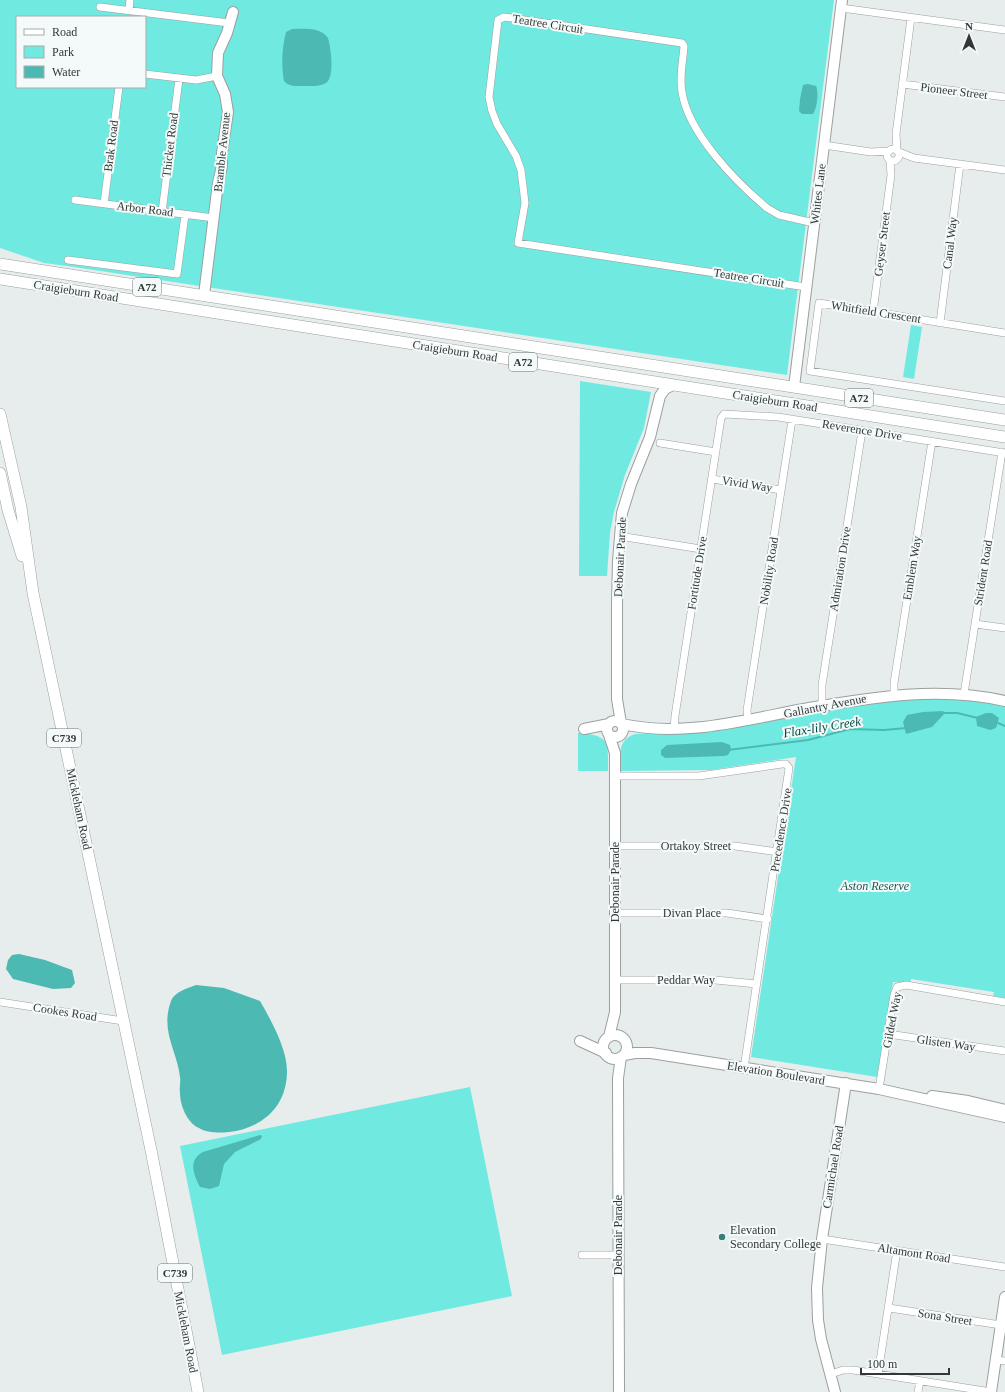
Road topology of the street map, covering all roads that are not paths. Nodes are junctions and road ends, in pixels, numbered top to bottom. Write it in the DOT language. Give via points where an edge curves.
graph roads {
  1 [pos="130,0"];
  2 [pos="841,4"];
  3 [pos="100,7"];
  4 [pos="129,10"];
  5 [pos="233,12"];
  6 [pos="911,18"];
  7 [pos="229,23"];
  8 [pos="1005,30"];
  9 [pos="146,74"];
  10 [pos="217,76"];
  11 [pos="179,79"];
  12 [pos="902,84"];
  13 [pos="119,88"];
  14 [pos="1005,97"];
  15 [pos="824,145"];
  16 [pos="893,155"];
  17 [pos="960,164"];
  18 [pos="1005,170"];
  19 [pos="75,200"];
  20 [pos="104,204"];
  21 [pos="162,212"];
  22 [pos="185,214"];
  23 [pos="214,218"];
  24 [pos="814,223"];
  25 [pos="68,260"];
  26 [pos="0,264"];
  27 [pos="0,279"];
  28 [pos="20,282"];
  29 [pos="0,284"];
  30 [pos="806,287"];
  31 [pos="204,296"];
  32 [pos="873,312"];
  33 [pos="940,322"];
  34 [pos="1005,332"];
  35 [pos="652,382"];
  36 [pos="673,385"];
  37 [pos="794,387"];
  38 [pos="660,396"];
  39 [pos="1005,401"];
  40 [pos="0,414"];
  41 [pos="721,418"];
  42 [pos="792,420"];
  43 [pos="1005,420"];
  44 [pos="862,431"];
  45 [pos="1005,437"];
  46 [pos="932,441"];
  47 [pos="660,443"];
  48 [pos="716,452"];
  49 [pos="1003,452"];
  50 [pos="0,473"];
  51 [pos="712,479"];
  52 [pos="781,490"];
  53 [pos="619,536"];
  54 [pos="701,549"];
  55 [pos="33,593"];
  56 [pos="975,624"];
  57 [pos="1005,628"];
  58 [pos="964,694"];
  59 [pos="894,695"];
  60 [pos="1005,701"];
  61 [pos="822,707"];
  62 [pos="748,722"];
  63 [pos="582,728"];
  64 [pos="674,728"];
  65 [pos="615,729"];
  66 [pos="614,776"];
  67 [pos="615,846"];
  68 [pos="778,852"];
  69 [pos="615,913"];
  70 [pos="768,919"];
  71 [pos="615,980"];
  72 [pos="757,984"];
  73 [pos="0,1002"];
  74 [pos="1005,1002"];
  75 [pos="615,1012"];
  76 [pos="123,1021"];
  77 [pos="888,1034"];
  78 [pos="608,1039"];
  79 [pos="624,1039"];
  80 [pos="1005,1051"];
  81 [pos="651,1053"];
  82 [pos="615,1056"];
  83 [pos="744,1068"];
  84 [pos="850,1084"];
  85 [pos="879,1089"];
  86 [pos="900,1093"];
  87 [pos="1005,1110"];
  88 [pos="1005,1117"];
  89 [pos="152,1155"];
  90 [pos="825,1239"];
  91 [pos="898,1250"];
  92 [pos="582,1256"];
  93 [pos="618,1256"];
  94 [pos="1005,1267"];
  95 [pos="1005,1297"];
  96 [pos="889,1308"];
  97 [pos="1001,1326"];
  98 [pos="1000,1360"];
  99 [pos="834,1373"];
  100 [pos="878,1374"];
  101 [pos="920,1381"];
  102 [pos="198,1392"];
  103 [pos="619,1392"];
  104 [pos="835,1392"];
  105 [pos="841,1392"];
  106 [pos="918,1392"];
  107 [pos="991,1392"];
  1 -- 4 [label="street"];
  2 -- 6 [label="street"];
  2 -- 15 [label="street, Whites Lane"];
  3 -- 4 [label="street"];
  4 -- 7 [label="street"];
  5 -- 7 [label="street, Bramble Avenue"];
  6 -- 8 [label="street"];
  6 -- 12 [label="street, Geyser Street"];
  7 -- 10 [label="street, Bramble Avenue" via="218,53"];
  9 -- 11 [label="street"];
  10 -- 11 [label="street" via="196,80"];
  10 -- 23 [label="street, Bramble Avenue" via="225,94 228,112"];
  11 -- 21 [label="street, Thicket Road"];
  12 -- 14 [label="street, Pioneer Street"];
  12 -- 16 [label="street, Geyser Street"];
  13 -- 20 [label="street, Brak Road"];
  15 -- 16 [label="street"];
  15 -- 24 [label="street, Whites Lane"];
  16 -- 17 [label="street"];
  16 -- 32 [label="street, Geyser Street"];
  17 -- 18 [label="street"];
  17 -- 33 [label="street, Canal Way"];
  19 -- 20 [label="street, Arbor Road"];
  20 -- 21 [label="street, Arbor Road"];
  21 -- 22 [label="street, Arbor Road"];
  22 -- 23 [label="street, Arbor Road"];
  22 -- 25 [label="street" via="178,274"];
  23 -- 31 [label="street, Bramble Avenue"];
  24 -- 30 [label="street, Whites Lane"];
  24 -- 30 [label="street, Teatree Circuit" via="779,216 767,208 708,146 685,107 680,83 684,46 682,44 504,17 498,20 489,97 495,118 521,170 525,203 518,243"];
  26 -- 31 [label="main road, Craigieburn Road / A72"];
  27 -- 28 [label="main road, Craigieburn Road / A72"];
  28 -- 29 [label="main road"];
  28 -- 35 [label="main road, Craigieburn Road / A72"];
  30 -- 37 [label="street, Whites Lane"];
  31 -- 37 [label="main road, Craigieburn Road / A72"];
  32 -- 33 [label="street, Whitfield Crescent"];
  32 -- 39 [label="street, Whitfield Crescent" via="819,303 810,371"];
  33 -- 34 [label="street, Whitfield Crescent"];
  35 -- 36 [label="main road, Craigieburn Road / A72"];
  35 -- 38 [label="street"];
  36 -- 38 [label="street" via="665,389"];
  36 -- 45 [label="main road, Craigieburn Road / A72"];
  37 -- 43 [label="main road, Craigieburn Road / A72"];
  38 -- 53 [label="street, Debonair Parade" via="650,437 626,496"];
  40 -- 55 [label="main road, Mickleham Road / C739" via="21,507"];
  41 -- 42 [label="street, Reverence Drive" via="728,413"];
  41 -- 48 [label="street, Fortitude Drive"];
  42 -- 44 [label="street, Reverence Drive"];
  42 -- 52 [label="street, Nobility Road"];
  44 -- 46 [label="street, Reverence Drive"];
  44 -- 61 [label="street, Admiration Drive" via="822,685"];
  46 -- 49 [label="street, Reverence Drive"];
  46 -- 59 [label="street, Emblem Way"];
  47 -- 48 [label="street"];
  48 -- 51 [label="street, Fortitude Drive"];
  49 -- 56 [label="street, Strident Road"];
  50 -- 55 [label="main road, Mickleham Road / C739" via="8,510"];
  51 -- 52 [label="street, Vivid Way"];
  51 -- 54 [label="street, Fortitude Drive"];
  52 -- 62 [label="street, Nobility Road" via="747,710"];
  53 -- 54 [label="street"];
  53 -- 65 [label="street, Debonair Parade"];
  54 -- 64 [label="street, Fortitude Drive"];
  55 -- 76 [label="main road, Mickleham Road / C739" via="95,883 107,922"];
  56 -- 57 [label="street"];
  56 -- 58 [label="street, Strident Road"];
  58 -- 59 [label="street, Gallantry Avenue" via="930,692"];
  58 -- 60 [label="street, Gallantry Avenue"];
  59 -- 61 [label="street, Gallantry Avenue"];
  61 -- 62 [label="street, Gallantry Avenue"];
  62 -- 64 [label="street, Gallantry Avenue"];
  63 -- 65 [label="street, Gallantry Avenue"];
  64 -- 65 [label="street, Gallantry Avenue"];
  65 -- 66 [label="street, Debonair Parade"];
  66 -- 67 [label="street, Debonair Parade"];
  66 -- 68 [label="street, Precedence Drive" via="699,776 786,764 790,776"];
  67 -- 68 [label="street, Ortakoy Street" via="736,846"];
  67 -- 69 [label="street, Debonair Parade"];
  68 -- 70 [label="street, Precedence Drive"];
  69 -- 70 [label="street, Divan Place" via="727,913"];
  69 -- 71 [label="street, Debonair Parade"];
  70 -- 72 [label="street, Precedence Drive"];
  71 -- 72 [label="street, Peddar Way" via="715,980"];
  71 -- 75 [label="street, Debonair Parade"];
  72 -- 83 [label="street, Precedence Drive"];
  73 -- 76 [label="street, Cookes Road"];
  74 -- 77 [label="street, Gilded Way" via="897,986"];
  75 -- 78 [label="street, Debonair Parade"];
  75 -- 79 [label="street, Debonair Parade"];
  76 -- 89 [label="main road, Mickleham Road / C739"];
  76 -- 89 [label="main road, Mickleham Road / C739"];
  77 -- 80 [label="street, Glisten Way"];
  77 -- 85 [label="street, Gilded Way"];
  78 -- 79 [label="street" via="616,1035"];
  78 -- 82 [label="street" via="604,1046"];
  78 -- 82 [label="street" via="590,1043 580,1041"];
  79 -- 81 [label="street, Elevation Boulevard" via="636,1048"];
  79 -- 82 [label="street" via="627,1047"];
  81 -- 82 [label="street, Elevation Boulevard"];
  81 -- 83 [label="street, Elevation Boulevard"];
  82 -- 93 [label="street, Debonair Parade" via="618,1078"];
  83 -- 84 [label="street, Elevation Boulevard"];
  84 -- 85 [label="street, Elevation Boulevard"];
  84 -- 90 [label="street, Carmichael Road"];
  85 -- 86 [label="street, Elevation Boulevard"];
  86 -- 87 [label="street, Elevation Boulevard" via="944,1097"];
  86 -- 88 [label="street, Elevation Boulevard"];
  89 -- 102 [label="main road, Mickleham Road / C739"];
  90 -- 91 [label="street, Altamont Road"];
  90 -- 99 [label="street, Carmichael Road" via="817,1274 817,1304 821,1339"];
  91 -- 94 [label="street, Altamont Road"];
  91 -- 96 [label="street"];
  92 -- 93 [label="street"];
  93 -- 103 [label="street, Debonair Parade"];
  95 -- 97 [label="street"];
  96 -- 97 [label="street, Sona Street"];
  96 -- 100 [label="street"];
  97 -- 98 [label="street"];
  98 -- 107 [label="street"];
  99 -- 100 [label="street" via="847,1370"];
  99 -- 104 [label="street, Carmichael Road"];
  99 -- 105 [label="street, Carmichael Road"];
  100 -- 101 [label="street"];
  101 -- 106 [label="street"];
  101 -- 107 [label="street"];
}
